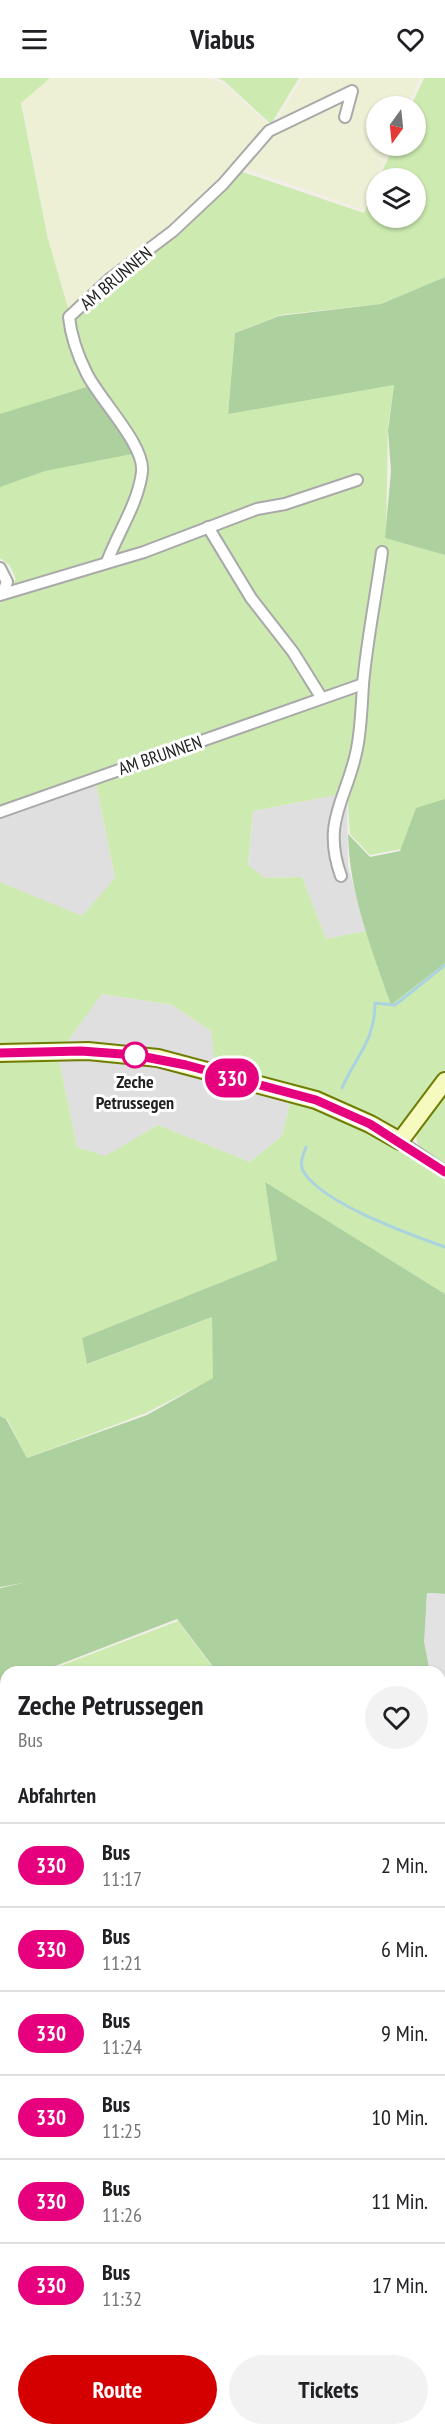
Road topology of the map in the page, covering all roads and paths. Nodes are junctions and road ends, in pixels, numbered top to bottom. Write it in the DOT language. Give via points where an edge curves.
graph roads {
  1 [pos="345,117"];
  2 [pos="357,480"];
  3 [pos="208,527"];
  4 [pos="382,552"];
  5 [pos="107,561"];
  6 [pos="0,568"];
  7 [pos="1,595"];
  8 [pos="363,684"];
  9 [pos="321,697"];
  10 [pos="0,812"];
  11 [pos="341,876"];
  12 [pos="0,1053"];
  13 [pos="445,1081"];
  14 [pos="400,1141"];
  15 [pos="445,1172"];
  1 -- 5 [label="street, AM BRUNNEN" via="352,91 269,131 173,231 111,278 69,317 71,335 87,374 139,453 142,469 136,496"];
  2 -- 3 [label="street"];
  3 -- 5 [label="street" via="144,552"];
  3 -- 9 [label="street" via="256,605 293,652"];
  4 -- 8 [label="street"];
  5 -- 7 [label="street"];
  6 -- 7 [label="street" via="7,582"];
  8 -- 9 [label="street, AM BRUNNEN"];
  8 -- 11 [label="street" via="358,744 334,825 334,856"];
  9 -- 10 [label="street, AM BRUNNEN"];
  12 -- 14 [label="street" via="88,1051 158,1059 316,1100"];
  13 -- 14 [label="street"];
  14 -- 15 [label="street"];
}
